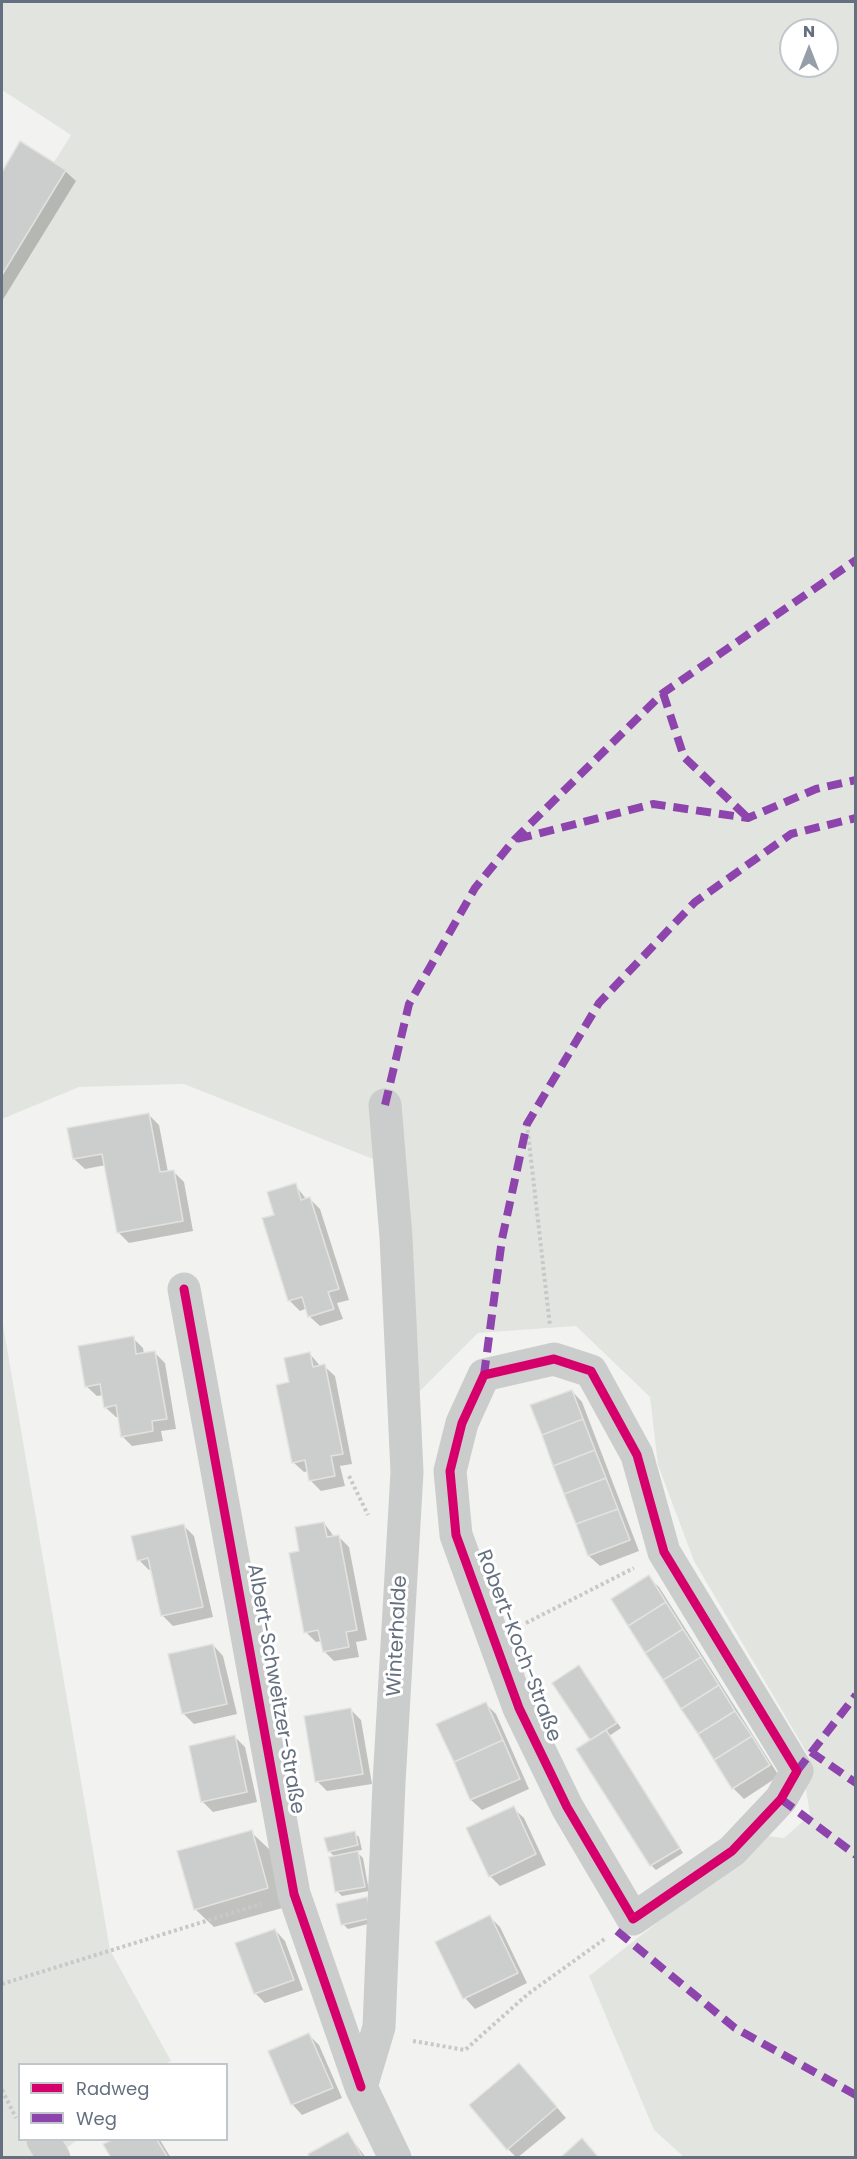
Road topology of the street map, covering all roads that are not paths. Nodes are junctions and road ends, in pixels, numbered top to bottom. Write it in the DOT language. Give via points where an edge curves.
graph roads {
  1 [pos="386,1105"];
  2 [pos="184,1289"];
  3 [pos="450,1471"];
  4 [pos="407,1472"];
  5 [pos="361,2087"];
  6 [pos="44,2141"];
  7 [pos="54,2157"];
  8 [pos="395,2157"];
  1 -- 4 [label="street, Winterhalde"];
  2 -- 5 [label="street, Albert-Schweitzer-Straße" via="294,1894"];
  3 -- 3 [label="street, Robert-Koch-Straße" via="456,1535 519,1708 567,1807 633,1919 732,1851 781,1799 797,1771 664,1552 637,1455 591,1371 554,1359 484,1376 462,1423"];
  3 -- 4 [label="street"];
  4 -- 5 [label="street, Winterhalde" via="379,2027"];
  5 -- 8 [label="street"];
  6 -- 7 [label="street"];
}
